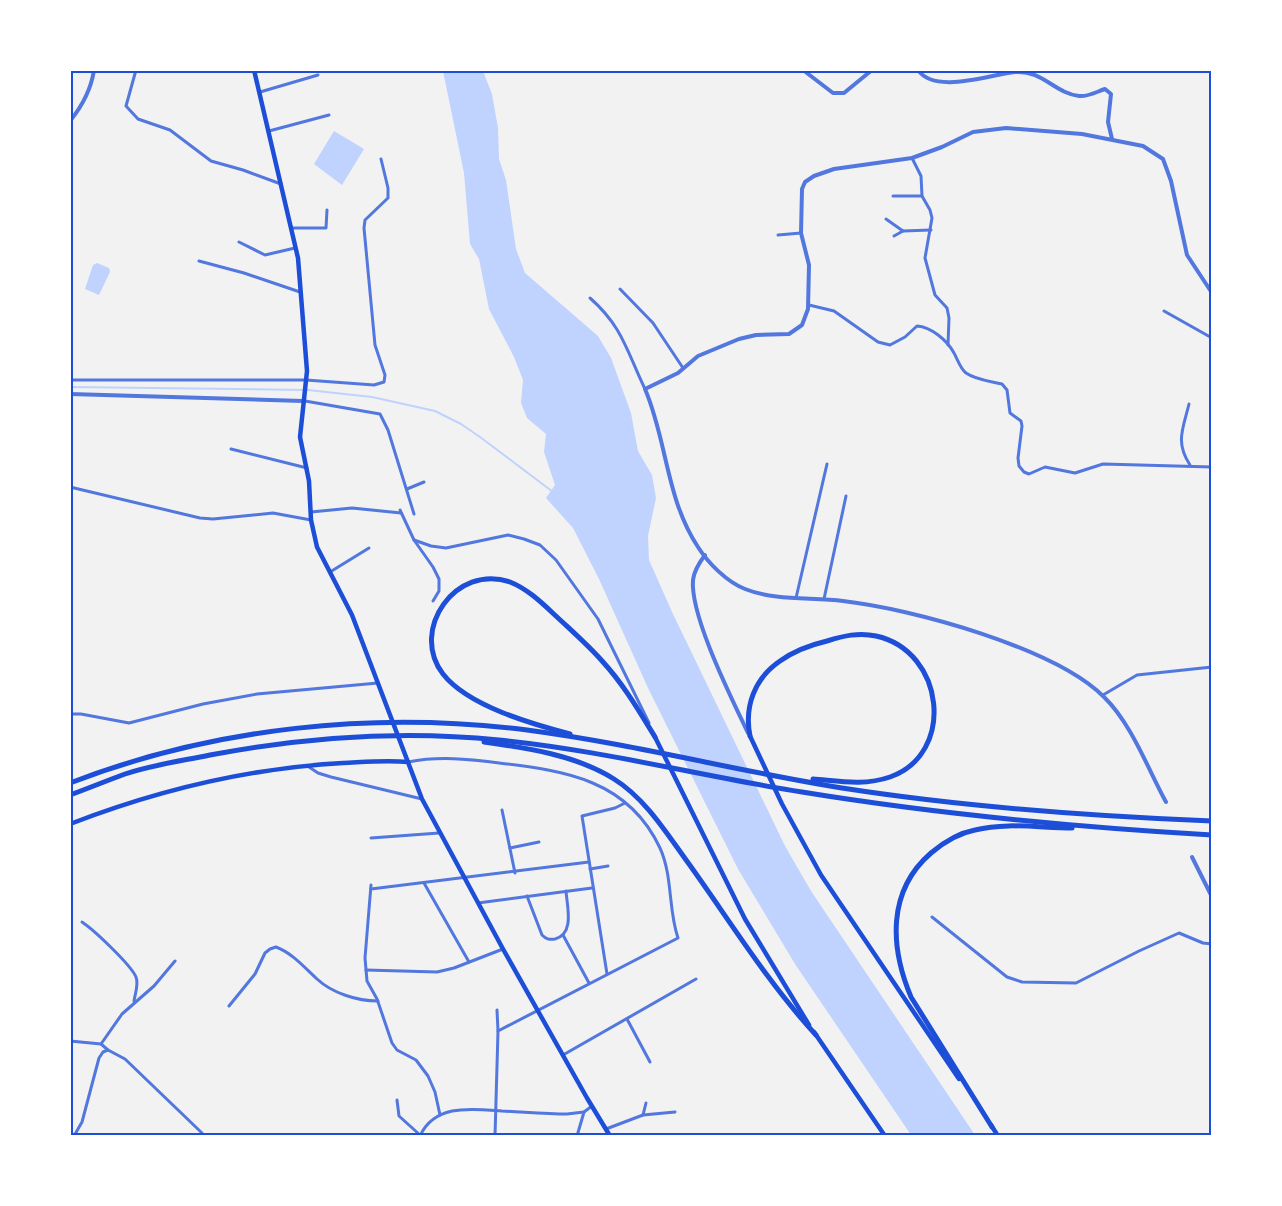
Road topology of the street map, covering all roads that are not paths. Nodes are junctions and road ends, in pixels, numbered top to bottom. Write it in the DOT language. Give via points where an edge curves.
graph roads {
  1 [pos="94,70"];
  2 [pos="136,70"];
  3 [pos="254,70"];
  4 [pos="803,70"];
  5 [pos="872,70"];
  6 [pos="918,70"];
  7 [pos="318,75"];
  8 [pos="260,92"];
  9 [pos="329,115"];
  10 [pos="70,121"];
  11 [pos="269,131"];
  12 [pos="1112,140"];
  13 [pos="912,158"];
  14 [pos="381,159"];
  15 [pos="281,184"];
  16 [pos="893,196"];
  17 [pos="922,196"];
  18 [pos="327,210"];
  19 [pos="886,219"];
  20 [pos="292,228"];
  21 [pos="931,230"];
  22 [pos="903,231"];
  23 [pos="801,233"];
  24 [pos="778,235"];
  25 [pos="894,236"];
  26 [pos="239,242"];
  27 [pos="297,247"];
  28 [pos="199,261"];
  29 [pos="620,289"];
  30 [pos="301,292"];
  31 [pos="1212,293"];
  32 [pos="590,298"];
  33 [pos="809,305"];
  34 [pos="1164,310"];
  35 [pos="1212,339"];
  36 [pos="948,345"];
  37 [pos="683,368"];
  38 [pos="70,380"];
  39 [pos="306,382"];
  40 [pos="645,388"];
  41 [pos="70,394"];
  42 [pos="303,400"];
  43 [pos="1189,404"];
  44 [pos="231,449"];
  45 [pos="827,464"];
  46 [pos="1191,466"];
  47 [pos="1212,467"];
  48 [pos="307,468"];
  49 [pos="424,482"];
  50 [pos="70,487"];
  51 [pos="407,489"];
  52 [pos="846,496"];
  53 [pos="311,513"];
  54 [pos="414,514"];
  55 [pos="311,520"];
  56 [pos="414,540"];
  57 [pos="369,548"];
  58 [pos="705,555"];
  59 [pos="329,573"];
  60 [pos="796,598"];
  61 [pos="824,599"];
  62 [pos="433,601"];
  63 [pos="1212,667"];
  64 [pos="378,683"];
  65 [pos="1103,695"];
  66 [pos="70,714"];
  67 [pos="441,736"];
  68 [pos="750,736"];
  69 [pos="655,737"];
  70 [pos="604,742"];
  71 [pos="408,762"];
  72 [pos="307,765"];
  73 [pos="793,778"];
  74 [pos="70,783"];
  75 [pos="70,795"];
  76 [pos="422,799"];
  77 [pos="625,802"];
  78 [pos="1166,802"];
  79 [pos="502,810"];
  80 [pos="1212,820"];
  81 [pos="70,824"];
  82 [pos="1094,828"];
  83 [pos="439,833"];
  84 [pos="1212,835"];
  85 [pos="371,838"];
  86 [pos="540,842"];
  87 [pos="510,848"];
  88 [pos="1192,857"];
  89 [pos="589,862"];
  90 [pos="608,866"];
  91 [pos="590,868"];
  92 [pos="515,873"];
  93 [pos="464,878"];
  94 [pos="424,883"];
  95 [pos="593,888"];
  96 [pos="566,891"];
  97 [pos="527,896"];
  98 [pos="1212,897"];
  99 [pos="478,903"];
  100 [pos="932,917"];
  101 [pos="82,922"];
  102 [pos="563,935"];
  103 [pos="1212,944"];
  104 [pos="503,949"];
  105 [pos="175,961"];
  106 [pos="469,962"];
  107 [pos="366,970"];
  108 [pos="607,974"];
  109 [pos="696,979"];
  110 [pos="590,983"];
  111 [pos="378,1001"];
  112 [pos="134,1003"];
  113 [pos="229,1006"];
  114 [pos="497,1010"];
  115 [pos="538,1011"];
  116 [pos="627,1019"];
  117 [pos="498,1031"];
  118 [pos="816,1035"];
  119 [pos="70,1041"];
  120 [pos="100,1044"];
  121 [pos="108,1050"];
  122 [pos="563,1055"];
  123 [pos="650,1062"];
  124 [pos="397,1100"];
  125 [pos="646,1103"];
  126 [pos="592,1106"];
  127 [pos="496,1110"];
  128 [pos="584,1112"];
  129 [pos="675,1112"];
  130 [pos="440,1115"];
  131 [pos="643,1115"];
  132 [pos="992,1126"];
  133 [pos="606,1129"];
  134 [pos="202,1133"];
  135 [pos="420,1135"];
  136 [pos="74,1136"];
  137 [pos="495,1136"];
  138 [pos="577,1136"];
  139 [pos="610,1136"];
  140 [pos="885,1136"];
  141 [pos="998,1136"];
  1 -- 10 [label="street" via="83,105"];
  2 -- 15 [label="street" via="126,106 138,119 170,130 211,161"];
  3 -- 8 [label="main road"];
  4 -- 5 [label="street" via="832,93 844,93"];
  6 -- 12 [label="street" via="934,80 951,82 1029,72 1080,96 1105,89 1111,94 1108,122"];
  7 -- 8 [label="street"];
  8 -- 11 [label="main road"];
  9 -- 11 [label="street"];
  11 -- 15 [label="main road"];
  12 -- 13 [label="street" via="1006,128 973,132"];
  12 -- 31 [label="street" via="1148,148 1163,159 1186,255"];
  13 -- 17 [label="street" via="921,176"];
  13 -- 23 [label="street" via="834,169 805,182"];
  14 -- 39 [label="street" via="388,198 365,220 364,228 375,345 385,379 374,386"];
  15 -- 20 [label="main road"];
  16 -- 17 [label="street"];
  17 -- 21 [label="street" via="930,210"];
  18 -- 20 [label="street" via="326,228"];
  19 -- 22 [label="street"];
  20 -- 27 [label="main road"];
  21 -- 22 [label="street"];
  21 -- 36 [label="street" via="925,258 935,296 947,308 950,318"];
  22 -- 25 [label="street"];
  23 -- 24 [label="street"];
  23 -- 33 [label="street" via="809,265"];
  26 -- 27 [label="street" via="265,255"];
  27 -- 30 [label="main road"];
  28 -- 30 [label="street"];
  29 -- 37 [label="street" via="653,323"];
  30 -- 39 [label="main road"];
  32 -- 40 [label="street" via="619,332"];
  33 -- 36 [label="street" via="834,311 878,342 896,343 917,326 933,331"];
  33 -- 37 [label="street" via="804,322 795,331 739,339 698,356"];
  34 -- 35 [label="street"];
  36 -- 46 [label="street" via="963,370 975,378 1002,384 1006,390 1010,413 1021,421 1018,466 1024,472 1045,468 1075,473 1103,464"];
  37 -- 40 [label="street"];
  38 -- 39 [label="street"];
  39 -- 42 [label="main road"];
  40 -- 58 [label="street" via="680,512"];
  41 -- 42 [label="street"];
  42 -- 48 [label="main road" via="300,437"];
  42 -- 51 [label="street" via="380,414"];
  43 -- 46 [label="street" via="1181,450"];
  44 -- 48 [label="street"];
  45 -- 60 [label="street"];
  46 -- 47 [label="street"];
  48 -- 53 [label="main road"];
  49 -- 51 [label="street"];
  50 -- 55 [label="street" via="200,518 268,513"];
  51 -- 54 [label="street"];
  52 -- 61 [label="street"];
  53 -- 55 [label="main road"];
  53 -- 56 [label="street" via="352,508 400,511"];
  55 -- 59 [label="main road" via="317,547"];
  56 -- 62 [label="street" via="439,579 439,591"];
  56 -- 69 [label="street" via="446,548 507,535 540,545 556,560 598,619"];
  57 -- 59 [label="street"];
  58 -- 60 [label="street" via="742,588"];
  58 -- 68 [label="street" via="694,574 696,602 716,661"];
  59 -- 64 [label="main road" via="352,615"];
  60 -- 61 [label="street"];
  61 -- 65 [label="street" via="906,612 1004,642 1074,673"];
  63 -- 65 [label="street" via="1137,675"];
  64 -- 66 [label="street" via="247,696 127,723"];
  64 -- 71 [label="main road"];
  65 -- 78 [label="street" via="1125,725"];
  67 -- 75 [label="highway" via="382,735 255,747 126,774"];
  67 -- 82 [label="highway" via="562,748 902,807"];
  67 -- 118 [label="highway" via="563,757 601,771 627,789 665,831 785,999"];
  68 -- 73 [label="highway" via="748,718 755,690 761,678 785,658 822,642 856,634 891,640 907,650 927,678 935,711 931,735 922,752 892,777 862,784"];
  68 -- 132 [label="main road" via="821,875"];
  69 -- 70 [label="highway" via="603,661 525,590 494,579 468,584 448,598 436,614 431,637 435,659 449,681 524,721"];
  69 -- 118 [label="main road" via="740,910"];
  70 -- 73 [label="highway"];
  70 -- 74 [label="highway" via="495,727 315,726 204,742"];
  71 -- 72 [label="main road"];
  71 -- 76 [label="main road"];
  71 -- 77 [label="street" via="455,758 551,770 590,781"];
  72 -- 76 [label="street" via="331,777"];
  72 -- 81 [label="main road" via="164,793"];
  73 -- 80 [label="highway" via="885,795 1018,810"];
  76 -- 83 [label="main road"];
  77 -- 89 [label="street" via="582,816"];
  77 -- 108 [label="street" via="637,813 660,849 678,938"];
  79 -- 87 [label="street"];
  82 -- 84 [label="highway"];
  82 -- 132 [label="highway" via="1000,827 968,831 928,856 911,875 902,894 895,934 908,990"];
  83 -- 85 [label="street"];
  83 -- 93 [label="main road"];
  86 -- 87 [label="street"];
  87 -- 92 [label="street"];
  88 -- 98 [label="street"];
  89 -- 91 [label="street"];
  89 -- 92 [label="street"];
  90 -- 91 [label="street"];
  91 -- 95 [label="street"];
  92 -- 93 [label="street"];
  93 -- 94 [label="street"];
  93 -- 99 [label="main road"];
  94 -- 106 [label="street"];
  94 -- 107 [label="street" via="371,887"];
  95 -- 96 [label="street"];
  95 -- 108 [label="street"];
  96 -- 97 [label="street"];
  96 -- 102 [label="street" via="568,925"];
  97 -- 99 [label="street"];
  97 -- 102 [label="street" via="543,937 554,939"];
  99 -- 104 [label="main road"];
  100 -- 103 [label="street" via="1007,977 1022,982 1081,982 1179,933"];
  101 -- 112 [label="street" via="135,975"];
  102 -- 110 [label="street"];
  104 -- 106 [label="street"];
  104 -- 115 [label="main road"];
  105 -- 112 [label="street"];
  106 -- 107 [label="street" via="433,972"];
  107 -- 111 [label="street" via="367,981"];
  108 -- 110 [label="street"];
  109 -- 116 [label="street"];
  110 -- 115 [label="street"];
  111 -- 113 [label="street" via="333,989 276,947 265,953 255,974"];
  111 -- 130 [label="street" via="392,1043 416,1060 428,1076"];
  112 -- 120 [label="street"];
  114 -- 117 [label="street"];
  115 -- 117 [label="street"];
  115 -- 122 [label="main road"];
  116 -- 122 [label="street"];
  116 -- 123 [label="street"];
  117 -- 127 [label="street"];
  118 -- 140 [label="main road"];
  119 -- 120 [label="street"];
  120 -- 121 [label="street"];
  121 -- 134 [label="street" via="126,1059"];
  121 -- 136 [label="street" via="101,1054 82,1122"];
  122 -- 126 [label="main road"];
  124 -- 135 [label="street" via="399,1116"];
  125 -- 131 [label="street"];
  126 -- 128 [label="street"];
  126 -- 133 [label="main road"];
  127 -- 128 [label="street"];
  127 -- 130 [label="street" via="463,1109"];
  127 -- 137 [label="street"];
  128 -- 138 [label="street"];
  129 -- 131 [label="street"];
  130 -- 135 [label="street"];
  131 -- 133 [label="street"];
  132 -- 141 [label="main road"];
  133 -- 139 [label="main road"];
}
